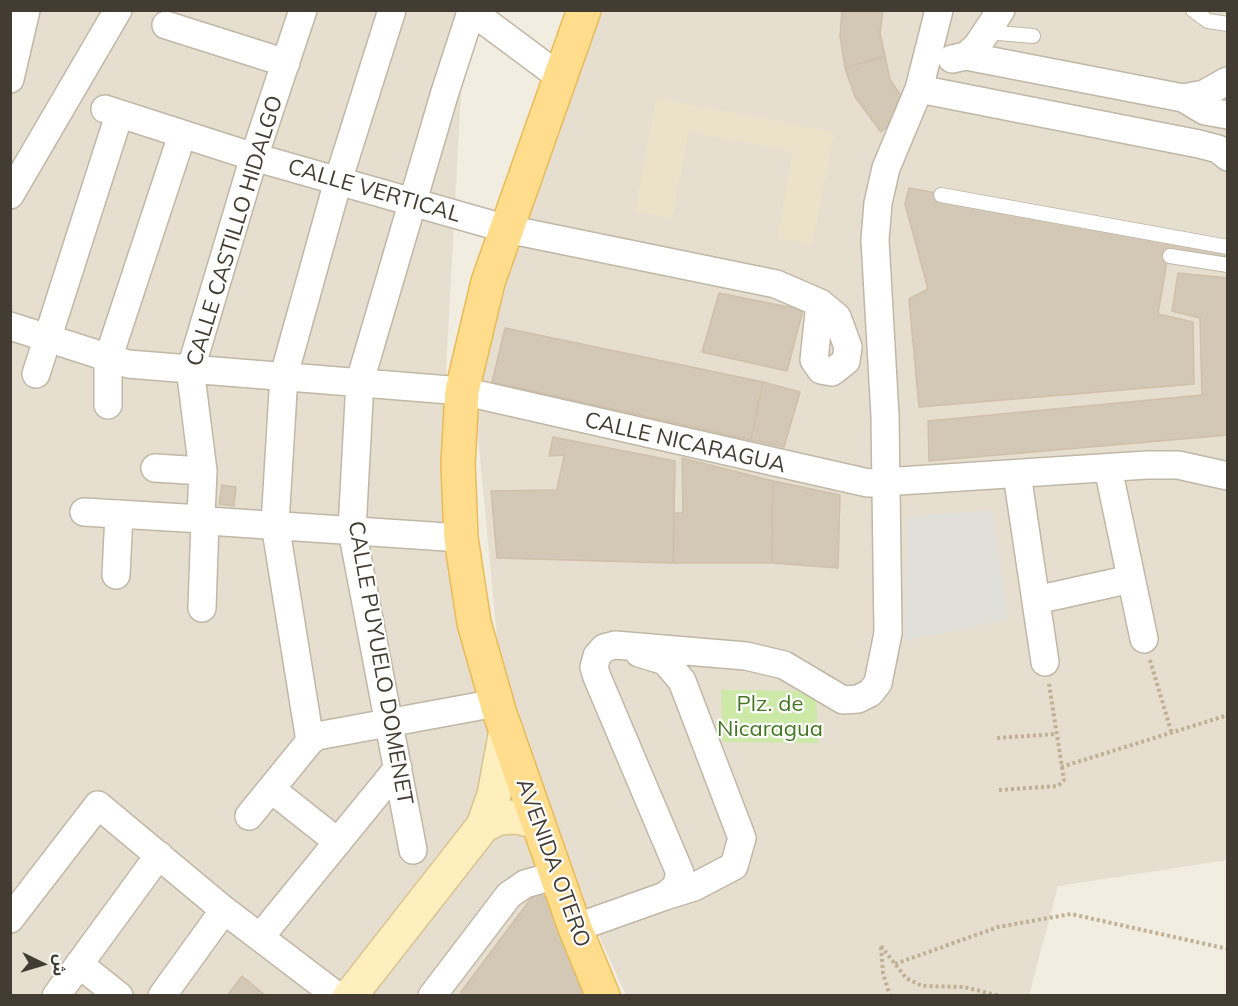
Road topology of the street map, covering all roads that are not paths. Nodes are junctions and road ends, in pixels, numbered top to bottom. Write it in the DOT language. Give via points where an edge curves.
graph roads {
  1 [pos="26,10"];
  2 [pos="118,10"];
  3 [pos="303,10"];
  4 [pos="392,10"];
  5 [pos="584,10"];
  6 [pos="939,10"];
  7 [pos="1193,10"];
  8 [pos="470,11"];
  9 [pos="994,21"];
  10 [pos="1227,24"];
  11 [pos="166,25"];
  12 [pos="1033,36"];
  13 [pos="966,56"];
  14 [pos="286,63"];
  15 [pos="927,64"];
  16 [pos="560,77"];
  17 [pos="10,79"];
  18 [pos="1227,81"];
  19 [pos="920,89"];
  20 [pos="1183,98"];
  21 [pos="1227,115"];
  22 [pos="182,135"];
  23 [pos="255,157"];
  24 [pos="1227,157"];
  25 [pos="338,181"];
  26 [pos="10,195"];
  27 [pos="941,195"];
  28 [pos="411,203"];
  29 [pos="507,229"];
  30 [pos="1227,248"];
  31 [pos="1170,256"];
  32 [pos="1227,265"];
  33 [pos="820,303"];
  34 [pos="10,326"];
  35 [pos="46,339"];
  36 [pos="108,359"];
  37 [pos="192,369"];
  38 [pos="36,374"];
  39 [pos="284,375"];
  40 [pos="360,381"];
  41 [pos="462,392"];
  42 [pos="108,405"];
  43 [pos="155,468"];
  44 [pos="1108,468"];
  45 [pos="203,471"];
  46 [pos="1017,474"];
  47 [pos="1227,477"];
  48 [pos="886,483"];
  49 [pos="84,512"];
  50 [pos="119,514"];
  51 [pos="203,520"];
  52 [pos="274,524"];
  53 [pos="352,530"];
  54 [pos="461,538"];
  55 [pos="116,575"];
  56 [pos="1131,579"];
  57 [pos="1036,600"];
  58 [pos="202,608"];
  59 [pos="1144,639"];
  60 [pos="615,645"];
  61 [pos="1045,662"];
  62 [pos="501,716"];
  63 [pos="387,723"];
  64 [pos="310,741"];
  65 [pos="398,768"];
  66 [pos="271,789"];
  67 [pos="249,816"];
  68 [pos="537,822"];
  69 [pos="483,826"];
  70 [pos="338,842"];
  71 [pos="413,850"];
  72 [pos="159,855"];
  73 [pos="556,875"];
  74 [pos="665,896"];
  75 [pos="224,910"];
  76 [pos="10,919"];
  77 [pos="575,928"];
  78 [pos="261,936"];
  79 [pos="79,964"];
  80 [pos="56,996"];
  81 [pos="119,996"];
  82 [pos="162,996"];
  83 [pos="337,996"];
  84 [pos="350,996"];
  85 [pos="432,996"];
  86 [pos="603,996"];
  1 -- 17 [label="street"];
  2 -- 26 [label="street"];
  3 -- 14 [label="street, CALLE CASTILLO HIDALGO"];
  4 -- 25 [label="street"];
  5 -- 16 [label="main road, AVENIDA OTERO"];
  6 -- 15 [label="street"];
  7 -- 10 [label="lane" via="1208,21"];
  8 -- 16 [label="street"];
  8 -- 28 [label="street, CALLE PUYUELO DOMENET"];
  9 -- 12 [label="lane"];
  9 -- 13 [label="street"];
  11 -- 14 [label="street"];
  13 -- 15 [label="street"];
  13 -- 20 [label="street"];
  14 -- 23 [label="street, CALLE CASTILLO HIDALGO"];
  15 -- 19 [label="street"];
  16 -- 29 [label="main road, AVENIDA OTERO"];
  18 -- 20 [label="street" via="1204,94"];
  19 -- 24 [label="street" via="1199,144 1218,149"];
  19 -- 48 [label="street" via="886,168 878,203 875,240"];
  20 -- 21 [label="street" via="1205,111"];
  22 -- 23 [label="street, CALLE VERTICAL"];
  22 -- 35 [label="street, CALLE VERTICAL" via="112,112"];
  22 -- 36 [label="street"];
  23 -- 25 [label="street, CALLE VERTICAL"];
  23 -- 37 [label="street, CALLE CASTILLO HIDALGO"];
  25 -- 28 [label="street, CALLE VERTICAL"];
  25 -- 39 [label="street"];
  27 -- 30 [label="lane"];
  28 -- 29 [label="street, CALLE VERTICAL"];
  28 -- 40 [label="street, CALLE PUYUELO DOMENET"];
  29 -- 33 [label="street, CALLE VERTICAL" via="776,284"];
  29 -- 41 [label="main road, AVENIDA OTERO" via="488,282"];
  31 -- 32 [label="lane"];
  34 -- 35 [label="street, CALLE NICARAGUA"];
  35 -- 36 [label="street, CALLE NICARAGUA"];
  35 -- 38 [label="street"];
  36 -- 37 [label="street, CALLE NICARAGUA"];
  36 -- 42 [label="street"];
  37 -- 39 [label="street, CALLE NICARAGUA"];
  37 -- 45 [label="street, CALLE CASTILLO HIDALGO"];
  39 -- 40 [label="street, CALLE NICARAGUA"];
  39 -- 52 [label="street"];
  40 -- 41 [label="street, CALLE NICARAGUA"];
  40 -- 53 [label="street, CALLE PUYUELO DOMENET"];
  41 -- 48 [label="street, CALLE NICARAGUA" via="848,480"];
  41 -- 54 [label="main road, AVENIDA OTERO" via="458,464"];
  43 -- 45 [label="street"];
  44 -- 46 [label="street, CALLE NICARAGUA"];
  44 -- 47 [label="street, CALLE NICARAGUA" via="1178,465"];
  44 -- 56 [label="street"];
  45 -- 51 [label="street, CALLE CASTILLO HIDALGO"];
  46 -- 48 [label="street, CALLE NICARAGUA"];
  46 -- 57 [label="street"];
  48 -- 60 [label="street" via="888,633 882,671 870,693 843,700 784,665 746,656"];
  49 -- 50 [label="street"];
  50 -- 51 [label="street"];
  50 -- 55 [label="street"];
  51 -- 52 [label="street"];
  51 -- 58 [label="street, CALLE CASTILLO HIDALGO"];
  52 -- 53 [label="street"];
  52 -- 64 [label="street"];
  53 -- 54 [label="street"];
  53 -- 63 [label="street, CALLE PUYUELO DOMENET"];
  54 -- 62 [label="main road, AVENIDA OTERO" via="474,623"];
  56 -- 57 [label="street"];
  56 -- 59 [label="street"];
  57 -- 61 [label="street"];
  60 -- 74 [label="street" via="604,648 594,667 680,873 676,887"];
  60 -- 74 [label="street" via="665,661 682,681 742,838 734,866 694,887"];
  62 -- 63 [label="street"];
  62 -- 68 [label="main road, AVENIDA OTERO"];
  62 -- 69 [label="main road" via="494,795"];
  63 -- 64 [label="street" via="328,733"];
  63 -- 65 [label="street, CALLE PUYUELO DOMENET"];
  64 -- 66 [label="street"];
  65 -- 70 [label="street"];
  65 -- 71 [label="street, CALLE PUYUELO DOMENET"];
  66 -- 67 [label="street"];
  66 -- 70 [label="street"];
  68 -- 69 [label="main road" via="499,818"];
  68 -- 73 [label="main road, AVENIDA OTERO"];
  69 -- 84 [label="main road"];
  70 -- 78 [label="street"];
  72 -- 75 [label="street"];
  72 -- 76 [label="street" via="98,805"];
  72 -- 79 [label="street"];
  73 -- 77 [label="main road, AVENIDA OTERO"];
  73 -- 85 [label="street" via="525,884 509,895"];
  74 -- 77 [label="street"];
  75 -- 78 [label="street"];
  75 -- 82 [label="street"];
  77 -- 86 [label="main road, AVENIDA OTERO"];
  78 -- 83 [label="street"];
  79 -- 80 [label="street"];
  79 -- 81 [label="street"];
}
